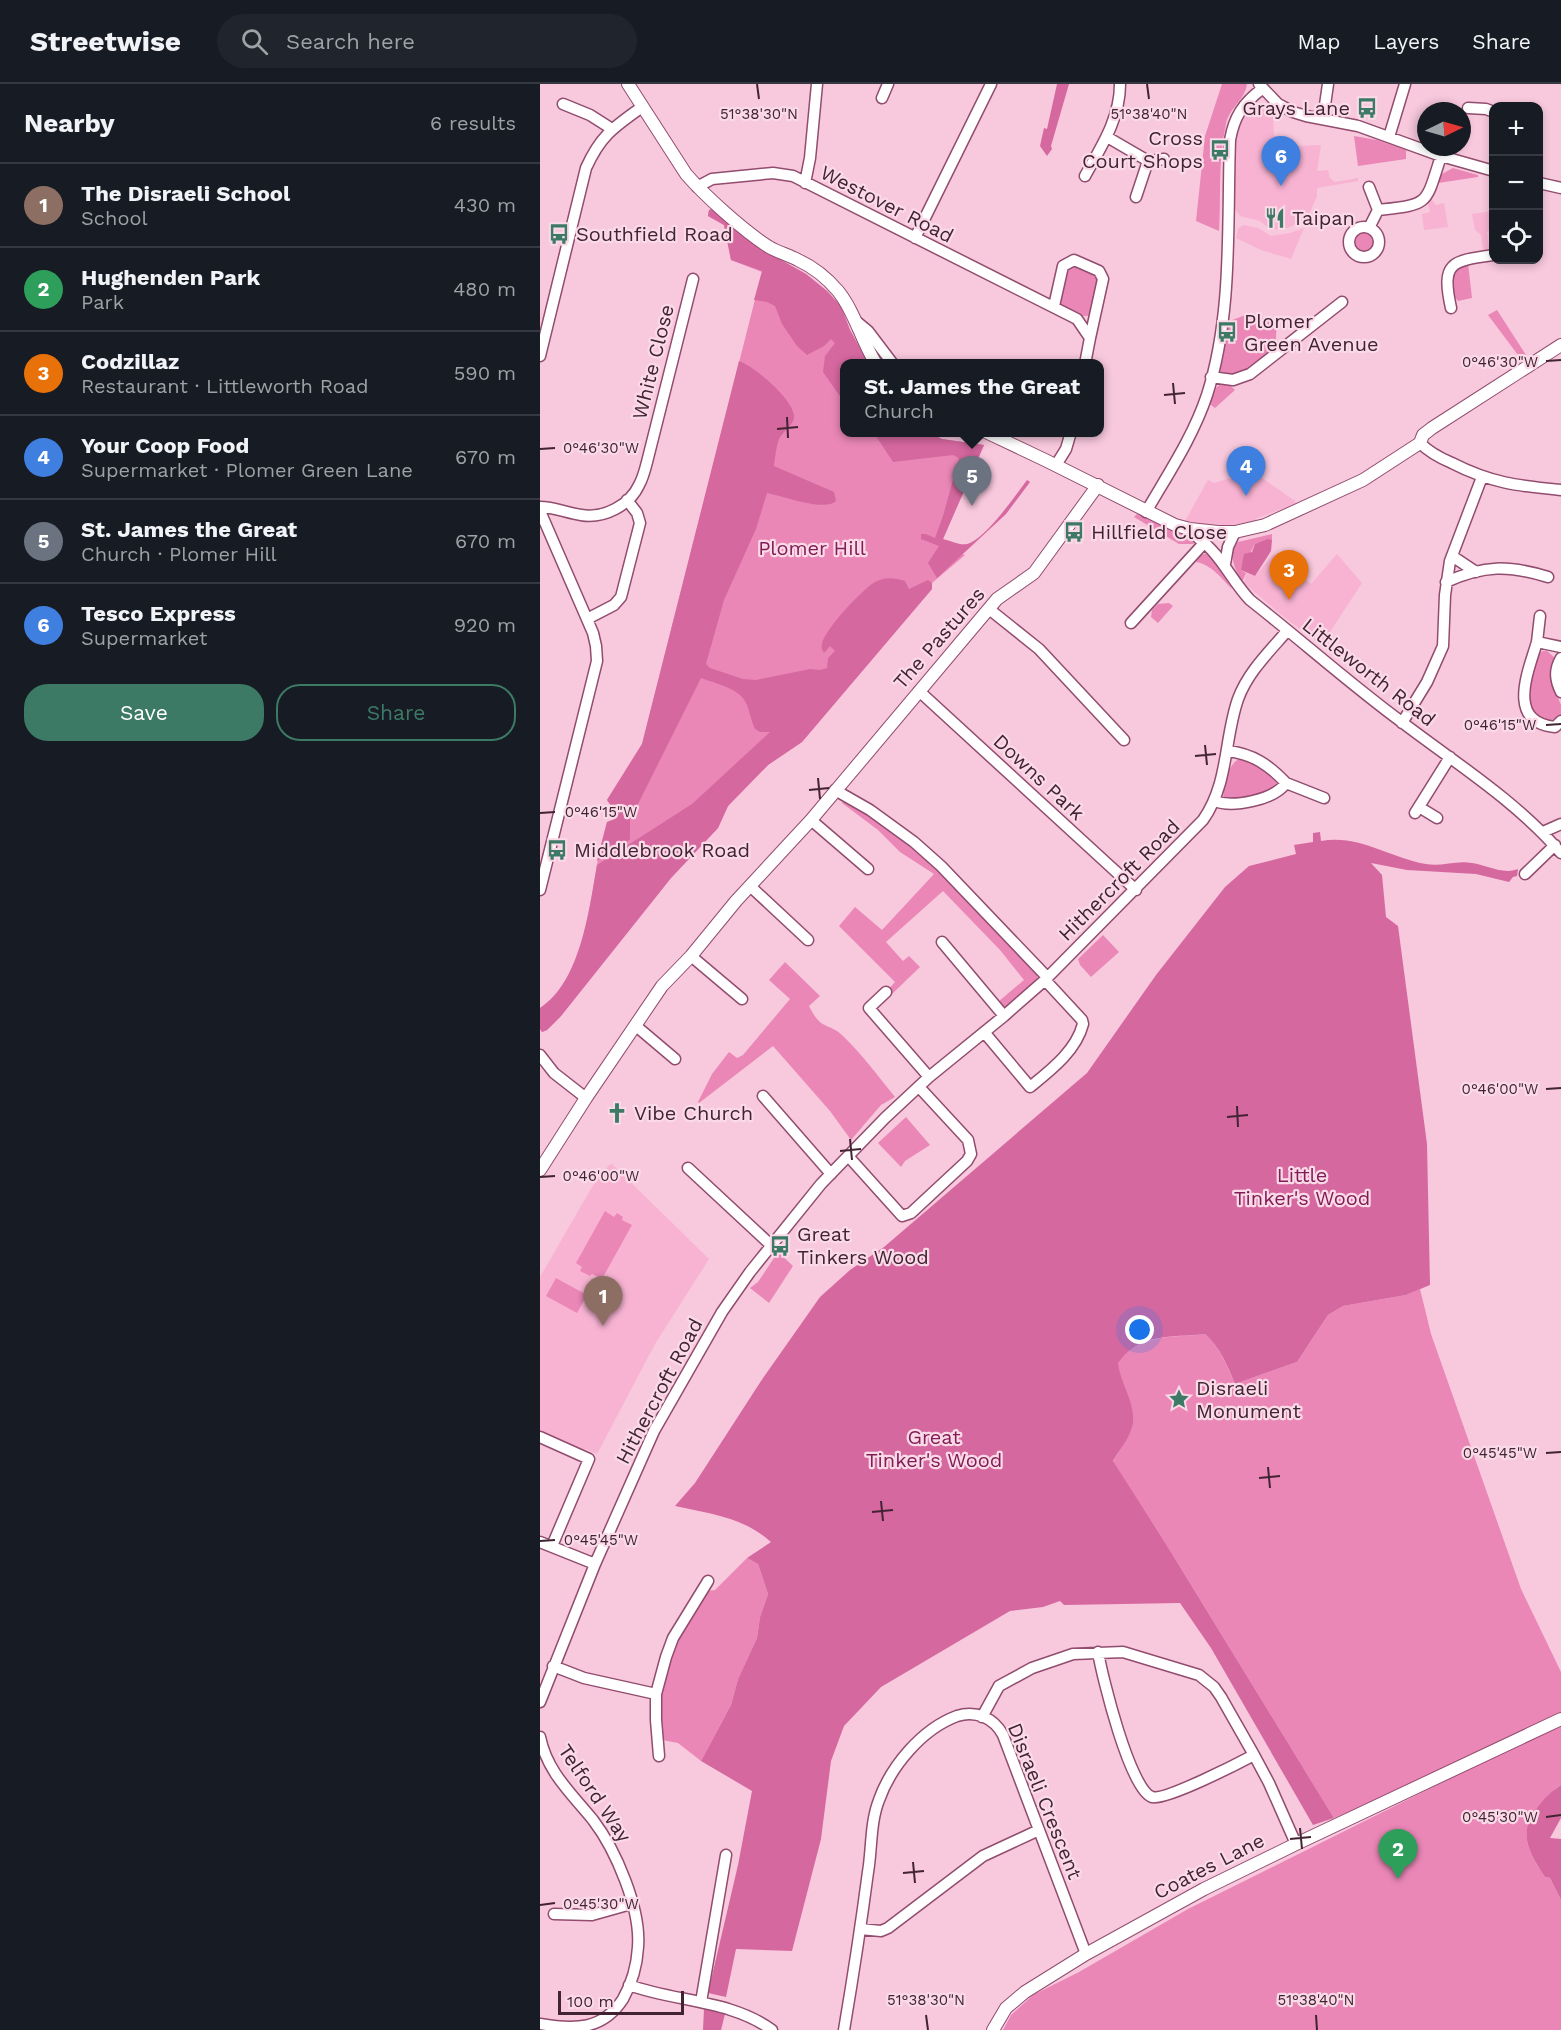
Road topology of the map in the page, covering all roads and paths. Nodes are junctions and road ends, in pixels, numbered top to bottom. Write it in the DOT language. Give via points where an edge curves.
graph roads {
  1 [pos="628,84"];
  2 [pos="817,84"];
  3 [pos="888,84"];
  4 [pos="991,84"];
  5 [pos="1120,84"];
  6 [pos="1328,84"];
  7 [pos="1405,84"];
  8 [pos="1261,86"];
  9 [pos="882,98"];
  10 [pos="562,104"];
  11 [pos="642,107"];
  12 [pos="1471,108"];
  13 [pos="1489,110"];
  14 [pos="1323,119"];
  15 [pos="612,129"];
  16 [pos="1107,137"];
  17 [pos="1389,137"];
  18 [pos="1417,147"];
  19 [pos="1441,156"];
  20 [pos="1164,159"];
  21 [pos="1150,162"];
  22 [pos="1489,170"];
  23 [pos="1085,176"];
  24 [pos="805,183"];
  25 [pos="1543,186"];
  26 [pos="697,187"];
  27 [pos="1369,187"];
  28 [pos="1561,188"];
  29 [pos="1136,196"];
  30 [pos="1378,210"];
  31 [pos="1369,228"];
  32 [pos="915,238"];
  33 [pos="1489,256"];
  34 [pos="693,279"];
  35 [pos="1342,302"];
  36 [pos="1053,306"];
  37 [pos="1451,308"];
  38 [pos="855,320"];
  39 [pos="1090,338"];
  40 [pos="1561,345"];
  41 [pos="540,356"];
  42 [pos="874,359"];
  43 [pos="890,359"];
  44 [pos="1086,359"];
  45 [pos="1211,377"];
  46 [pos="997,437"];
  47 [pos="1070,437"];
  48 [pos="1420,443"];
  49 [pos="1056,465"];
  50 [pos="1482,477"];
  51 [pos="1098,485"];
  52 [pos="1561,490"];
  53 [pos="627,500"];
  54 [pos="540,509"];
  55 [pos="1146,512"];
  56 [pos="1198,530"];
  57 [pos="1235,532"];
  58 [pos="1204,542"];
  59 [pos="1452,556"];
  60 [pos="1225,564"];
  61 [pos="1476,572"];
  62 [pos="1548,577"];
  63 [pos="1446,582"];
  64 [pos="989,609"];
  65 [pos="1540,616"];
  66 [pos="587,619"];
  67 [pos="1131,623"];
  68 [pos="1287,630"];
  69 [pos="1536,642"];
  70 [pos="1561,647"];
  71 [pos="1561,658"];
  72 [pos="919,691"];
  73 [pos="1561,692"];
  74 [pos="1561,721"];
  75 [pos="1402,723"];
  76 [pos="1124,740"];
  77 [pos="1228,751"];
  78 [pos="1450,757"];
  79 [pos="1286,783"];
  80 [pos="835,790"];
  81 [pos="1324,798"];
  82 [pos="1214,801"];
  83 [pos="1437,818"];
  84 [pos="811,820"];
  85 [pos="1561,824"];
  86 [pos="1543,832"];
  87 [pos="1558,849"];
  88 [pos="868,869"];
  89 [pos="1525,874"];
  90 [pos="750,886"];
  91 [pos="540,890"];
  92 [pos="1136,890"];
  93 [pos="808,940"];
  94 [pos="942,942"];
  95 [pos="691,956"];
  96 [pos="1046,978"];
  97 [pos="886,992"];
  98 [pos="742,999"];
  99 [pos="1004,1016"];
  100 [pos="636,1026"];
  101 [pos="984,1032"];
  102 [pos="540,1055"];
  103 [pos="675,1059"];
  104 [pos="929,1077"];
  105 [pos="919,1087"];
  106 [pos="763,1096"];
  107 [pos="586,1098"];
  108 [pos="848,1156"];
  109 [pos="688,1168"];
  110 [pos="540,1170"];
  111 [pos="831,1174"];
  112 [pos="772,1246"];
  113 [pos="540,1437"];
  114 [pos="540,1542"];
  115 [pos="552,1546"];
  116 [pos="595,1564"];
  117 [pos="708,1581"];
  118 [pos="1098,1652"];
  119 [pos="553,1666"];
  120 [pos="656,1694"];
  121 [pos="540,1702"];
  122 [pos="982,1717"];
  123 [pos="1561,1719"];
  124 [pos="540,1740"];
  125 [pos="1254,1755"];
  126 [pos="659,1756"];
  127 [pos="1040,1830"];
  128 [pos="1296,1844"];
  129 [pos="726,1855"];
  130 [pos="631,1904"];
  131 [pos="554,1914"];
  132 [pos="860,1929"];
  133 [pos="1086,1954"];
  134 [pos="629,1985"];
  135 [pos="701,2002"];
  136 [pos="540,2024"];
  137 [pos="772,2030"];
  138 [pos="844,2030"];
  139 [pos="993,2030"];
  1 -- 11 [label="street"];
  2 -- 24 [label="street"];
  3 -- 9 [label="street"];
  4 -- 32 [label="street"];
  5 -- 16 [label="street" via="1119,103"];
  6 -- 14 [label="street"];
  7 -- 17 [label="street"];
  8 -- 14 [label="street" via="1284,108"];
  8 -- 45 [label="street" via="1236,115 1230,140 1223,314"];
  10 -- 15 [label="street"];
  11 -- 15 [label="street"];
  11 -- 26 [label="street"];
  12 -- 13 [label="street"];
  14 -- 17 [label="street"];
  15 -- 41 [label="street" via="596,147 586,168"];
  16 -- 21 [label="street"];
  16 -- 23 [label="street"];
  17 -- 18 [label="street"];
  19 -- 22 [label="street"];
  19 -- 30 [label="street" via="1424,200 1413,206"];
  20 -- 21 [label="street"];
  21 -- 29 [label="street"];
  24 -- 26 [label="street, Westover Road" via="773,173 712,179"];
  24 -- 32 [label="street, Westover Road"];
  25 -- 28 [label="street"];
  26 -- 38 [label="street" via="769,247 817,271 837,291"];
  27 -- 30 [label="street"];
  30 -- 31 [label="street"];
  32 -- 36 [label="street, Westover Road"];
  33 -- 37 [label="street" via="1459,261 1449,270 1446,288"];
  34 -- 53 [label="street, White Close" via="643,475"];
  35 -- 45 [label="street" via="1250,374 1233,381"];
  36 -- 39 [label="street, Westover Road" via="1077,319"];
  36 -- 39 [label="street" via="1063,266 1074,260 1099,271 1103,279"];
  38 -- 42 [label="street"];
  38 -- 43 [label="street"];
  39 -- 44 [label="street"];
  40 -- 48 [label="street" via="1432,428"];
  45 -- 55 [label="street" via="1191,433"];
  46 -- 49 [label="street"];
  47 -- 49 [label="street"];
  48 -- 50 [label="street"];
  48 -- 57 [label="street" via="1376,473 1335,493 1265,525"];
  49 -- 51 [label="street"];
  50 -- 52 [label="street"];
  50 -- 59 [label="street"];
  51 -- 55 [label="street"];
  51 -- 64 [label="street, The Pastures" via="1034,573"];
  53 -- 54 [label="street, White Close" via="611,511 592,516"];
  53 -- 66 [label="street" via="640,523 621,597"];
  54 -- 66 [label="street"];
  55 -- 56 [label="street"];
  56 -- 57 [label="street"];
  56 -- 58 [label="street, Littleworth Road" via="1198,538"];
  57 -- 60 [label="street"];
  58 -- 60 [label="street, Littleworth Road"];
  58 -- 67 [label="street"];
  59 -- 61 [label="street"];
  59 -- 63 [label="street"];
  60 -- 68 [label="street, Littleworth Road" via="1250,600"];
  61 -- 62 [label="street" via="1511,568"];
  61 -- 63 [label="street"];
  63 -- 75 [label="street" via="1443,646"];
  64 -- 72 [label="street, The Pastures"];
  64 -- 76 [label="street" via="1039,649"];
  65 -- 69 [label="street"];
  66 -- 91 [label="street" via="596,646 596,668"];
  68 -- 75 [label="street, Littleworth Road"];
  68 -- 77 [label="street, Hithercroft Road" via="1243,688"];
  69 -- 70 [label="street"];
  69 -- 74 [label="street" via="1522,695 1524,703 1543,726 1555,727"];
  71 -- 73 [label="street" via="1556,673"];
  72 -- 80 [label="street, The Pastures"];
  72 -- 92 [label="street, Downs Park"];
  75 -- 78 [label="street, Littleworth Road"];
  77 -- 79 [label="street" via="1252,756"];
  77 -- 82 [label="street, Hithercroft Road"];
  78 -- 83 [label="street" via="1417,810"];
  78 -- 86 [label="street, Littleworth Road"];
  79 -- 81 [label="street"];
  79 -- 82 [label="street" via="1272,795 1237,804"];
  80 -- 84 [label="street, The Pastures"];
  80 -- 96 [label="street" via="914,842"];
  82 -- 92 [label="street, Hithercroft Road" via="1203,820"];
  84 -- 88 [label="street"];
  84 -- 90 [label="street, The Pastures"];
  85 -- 86 [label="street"];
  86 -- 87 [label="street, Littleworth Road"];
  87 -- 89 [label="street"];
  90 -- 93 [label="street"];
  90 -- 95 [label="street, The Pastures"];
  92 -- 96 [label="street, Hithercroft Road"];
  94 -- 99 [label="street"];
  95 -- 98 [label="street"];
  95 -- 100 [label="street, The Pastures" via="662,986"];
  96 -- 99 [label="street, Hithercroft Road"];
  96 -- 101 [label="street" via="1083,1024 1054,1068 1030,1087"];
  97 -- 104 [label="street" via="869,1008"];
  99 -- 101 [label="street, Hithercroft Road"];
  100 -- 103 [label="street"];
  100 -- 107 [label="street, The Pastures"];
  101 -- 104 [label="street, Hithercroft Road"];
  102 -- 107 [label="street" via="554,1073"];
  104 -- 105 [label="street, Hithercroft Road"];
  105 -- 108 [label="street, Hithercroft Road"];
  105 -- 108 [label="street" via="968,1140 971,1154 967,1161 911,1213 902,1216"];
  106 -- 111 [label="street"];
  107 -- 110 [label="street, The Pastures"];
  108 -- 111 [label="street, Hithercroft Road"];
  109 -- 112 [label="street"];
  111 -- 112 [label="street, Hithercroft Road"];
  112 -- 116 [label="street, Hithercroft Road" via="722,1312 654,1431"];
  113 -- 115 [label="street" via="589,1459"];
  114 -- 115 [label="street"];
  115 -- 116 [label="street"];
  116 -- 119 [label="street"];
  117 -- 120 [label="street" via="673,1638"];
  118 -- 122 [label="street" via="1062,1657 1008,1680 994,1692"];
  118 -- 125 [label="street" via="1133,1654 1199,1675 1221,1697"];
  118 -- 125 [label="street" via="1120,1737 1147,1794 1158,1798 1167,1795"];
  119 -- 120 [label="street" via="584,1678"];
  119 -- 121 [label="street"];
  120 -- 126 [label="street"];
  122 -- 127 [label="street, Disraeli Crescent" via="998,1726 1003,1735"];
  122 -- 132 [label="street, Disraeli Crescent" via="964,1714 944,1723 912,1747 891,1774 875,1814"];
  123 -- 128 [label="street, Coates Lane"];
  124 -- 130 [label="street, Telford Way" via="563,1786 610,1845"];
  125 -- 128 [label="street"];
  127 -- 132 [label="street" via="983,1856 888,1928"];
  127 -- 133 [label="street, Disraeli Crescent"];
  128 -- 133 [label="street, Coates Lane"];
  129 -- 135 [label="street"];
  130 -- 131 [label="street" via="592,1915"];
  130 -- 134 [label="street, Telford Way" via="639,1946"];
  132 -- 138 [label="street, Disraeli Crescent"];
  133 -- 139 [label="street, Coates Lane" via="1013,2000"];
  134 -- 135 [label="street" via="653,1994"];
  134 -- 136 [label="street, Telford Way" via="608,2018 592,2027 572,2030"];
  135 -- 137 [label="street" via="743,2015"];
}
